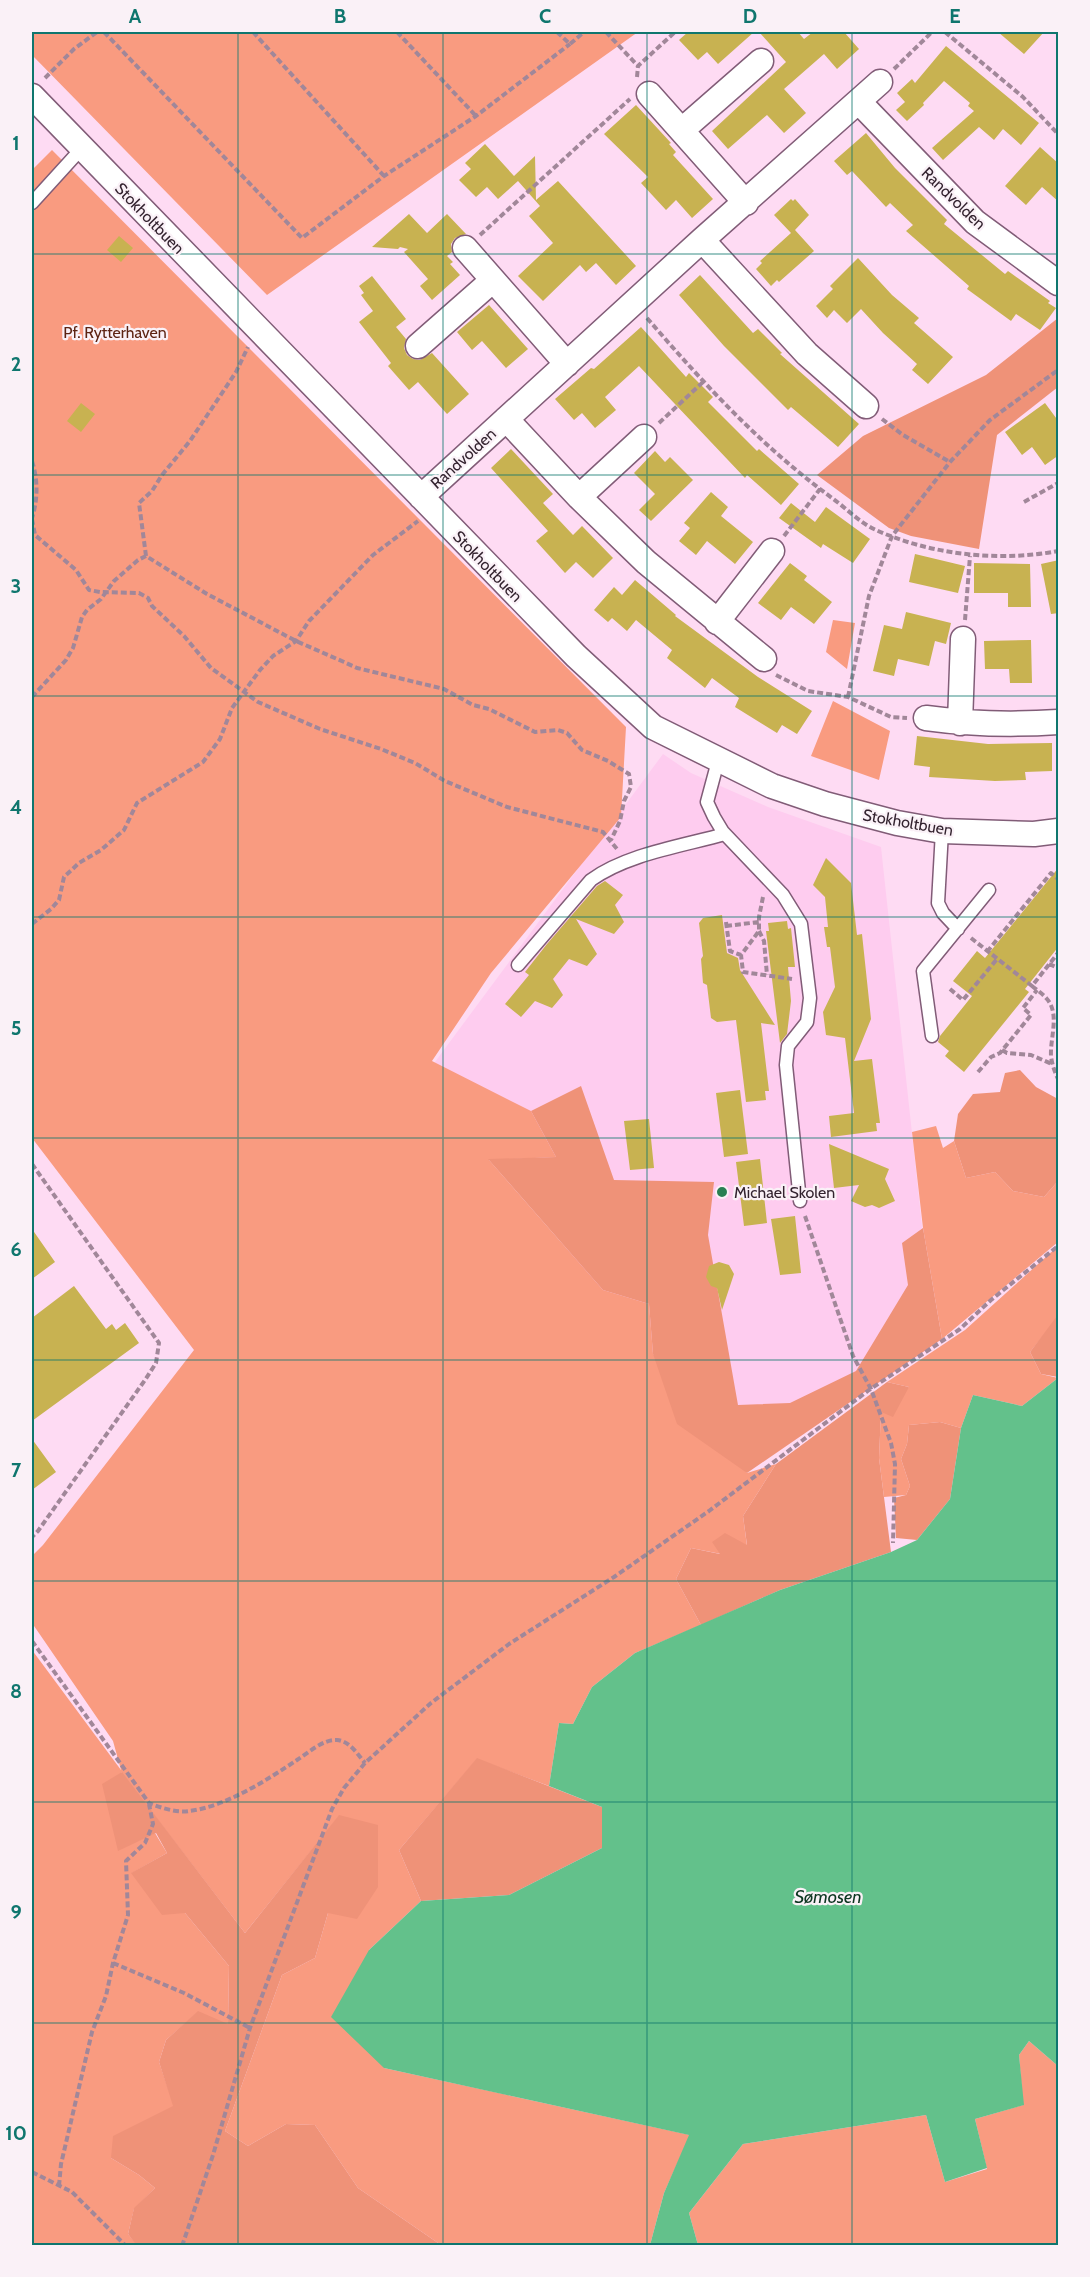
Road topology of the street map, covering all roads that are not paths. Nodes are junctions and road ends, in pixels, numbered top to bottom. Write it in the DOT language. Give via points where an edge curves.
graph roads {
  1 [pos="760,61"];
  2 [pos="880,82"];
  3 [pos="35,90"];
  4 [pos="641,90"];
  5 [pos="859,102"];
  6 [pos="682,130"];
  7 [pos="82,148"];
  8 [pos="32,203"];
  9 [pos="746,203"];
  10 [pos="702,240"];
  11 [pos="465,248"];
  12 [pos="493,280"];
  13 [pos="1059,283"];
  14 [pos="418,346"];
  15 [pos="567,364"];
  16 [pos="866,406"];
  17 [pos="506,419"];
  18 [pos="644,437"];
  19 [pos="579,497"];
  20 [pos="427,503"];
  21 [pos="772,551"];
  22 [pos="717,622"];
  23 [pos="963,639"];
  24 [pos="764,659"];
  25 [pos="926,718"];
  26 [pos="1059,722"];
  27 [pos="960,723"];
  28 [pos="718,761"];
  29 [pos="942,831"];
  30 [pos="1059,831"];
  31 [pos="725,834"];
  32 [pos="989,890"];
  33 [pos="958,929"];
  34 [pos="518,965"];
  35 [pos="932,1036"];
  36 [pos="800,1201"];
  1 -- 6 [label="street"];
  2 -- 5 [label="street, Randvolden"];
  3 -- 7 [label="street, Stokholtbuen"];
  4 -- 6 [label="street"];
  5 -- 9 [label="street, Randvolden"];
  5 -- 13 [label="street, Randvolden" via="975,222"];
  6 -- 9 [label="street"];
  7 -- 8 [label="lane"];
  7 -- 20 [label="street, Stokholtbuen"];
  9 -- 10 [label="street, Randvolden"];
  10 -- 15 [label="street, Randvolden"];
  10 -- 16 [label="street" via="807,354"];
  11 -- 12 [label="street"];
  12 -- 14 [label="street"];
  12 -- 15 [label="street"];
  15 -- 17 [label="street, Randvolden"];
  17 -- 19 [label="street, Randvolden"];
  17 -- 20 [label="street, Randvolden"];
  18 -- 19 [label="street"];
  19 -- 22 [label="street, Randvolden" via="646,562"];
  20 -- 28 [label="street, Stokholtbuen" via="576,656 653,727"];
  21 -- 22 [label="street"];
  22 -- 24 [label="street, Randvolden"];
  23 -- 27 [label="street"];
  25 -- 27 [label="street"];
  26 -- 27 [label="street"];
  28 -- 29 [label="street, Stokholtbuen" via="772,786 825,804"];
  28 -- 31 [label="lane" via="707,802"];
  29 -- 30 [label="street, Stokholtbuen"];
  29 -- 33 [label="lane" via="938,903"];
  31 -- 34 [label="lane" via="626,861 604,871 591,880"];
  31 -- 36 [label="lane" via="783,895 801,924 810,998 807,1022 788,1046 786,1065"];
  32 -- 33 [label="lane"];
  33 -- 35 [label="lane" via="923,971"];
}
